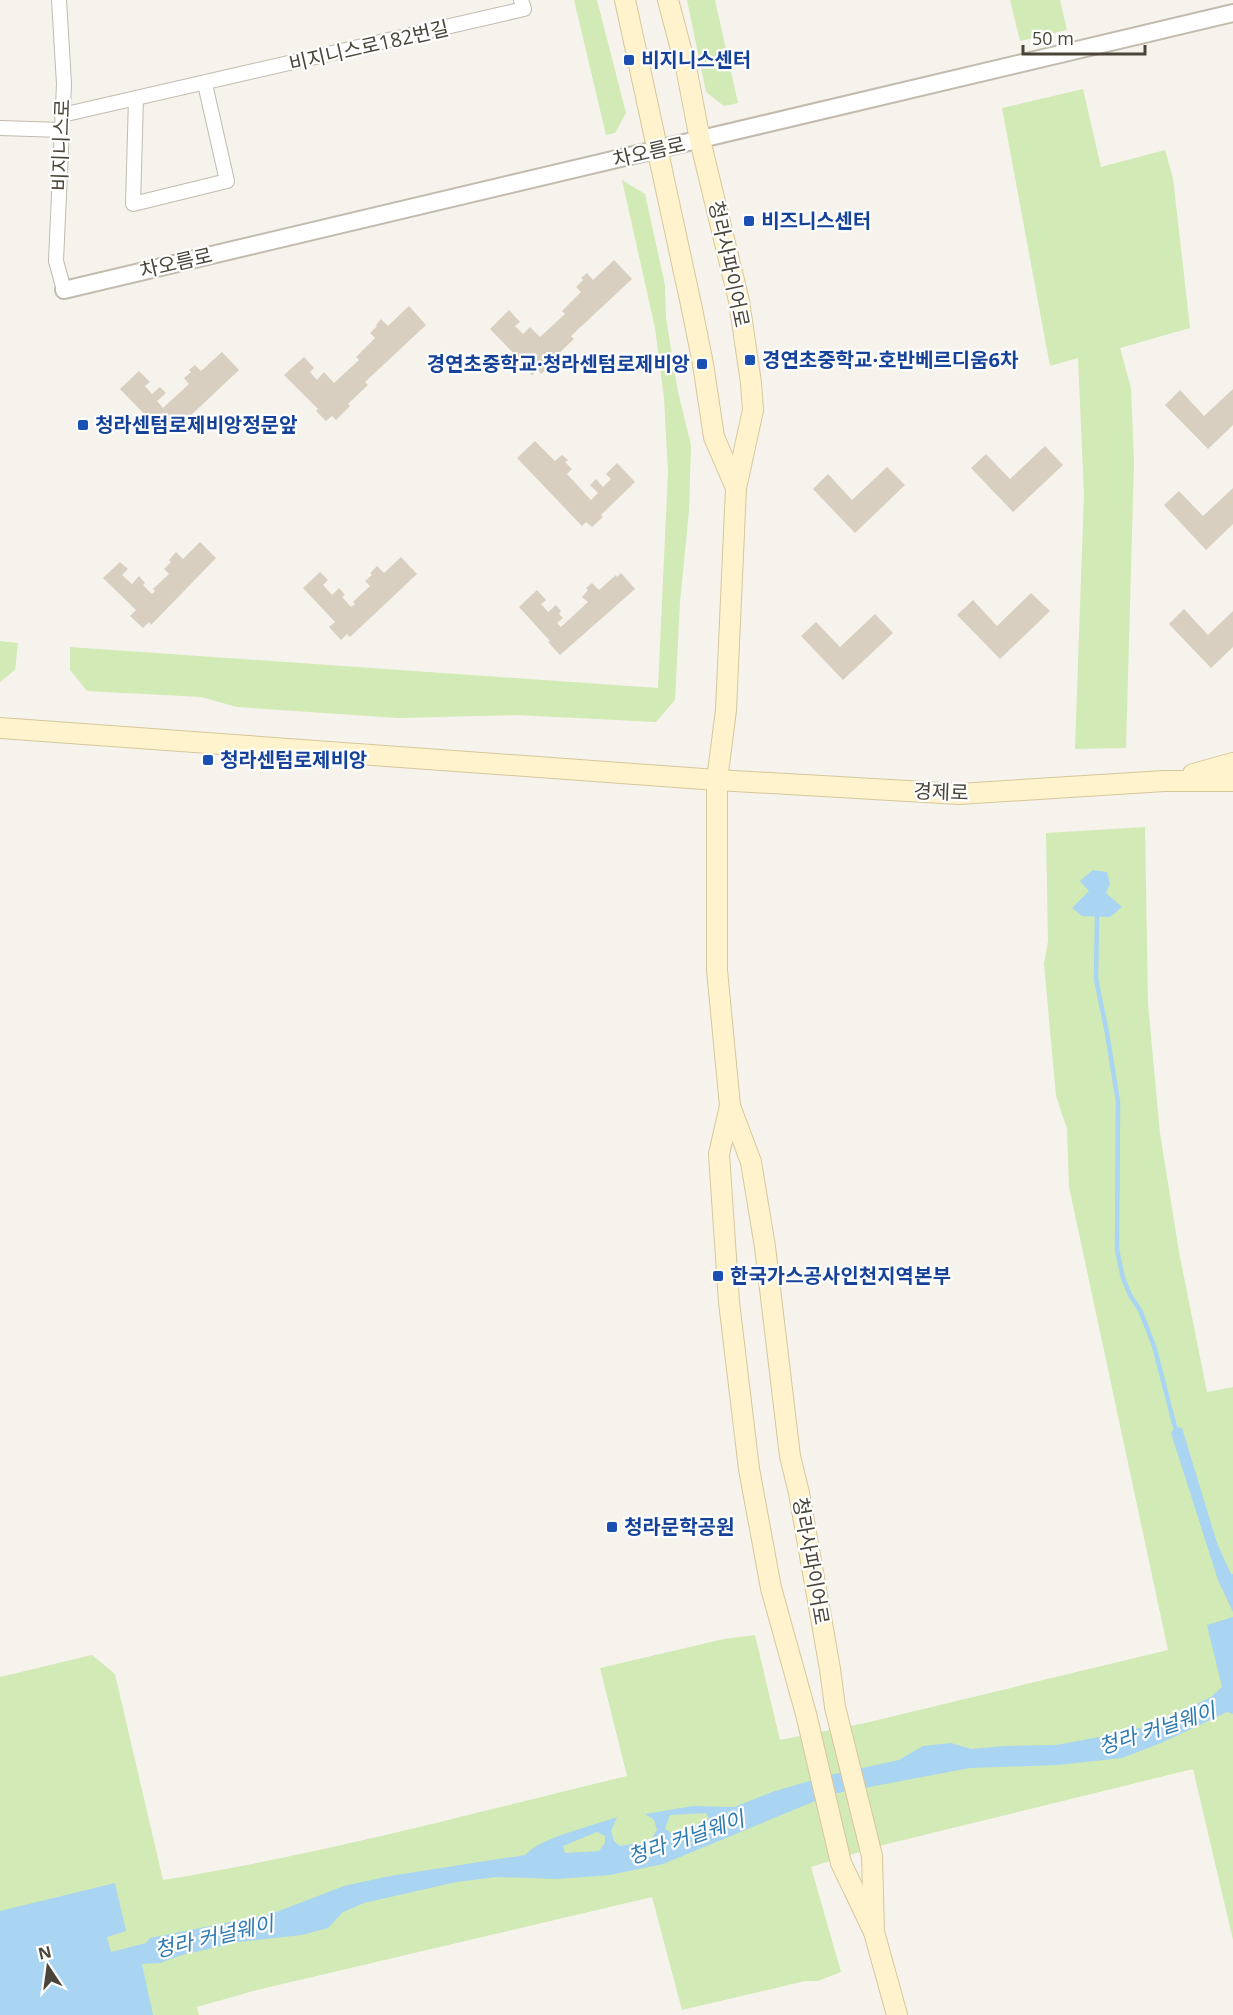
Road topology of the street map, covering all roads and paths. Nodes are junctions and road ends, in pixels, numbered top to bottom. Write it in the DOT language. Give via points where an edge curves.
graph roads {
  1 [pos="59,0"];
  2 [pos="521,0"];
  3 [pos="625,0"];
  4 [pos="668,0"];
  5 [pos="1233,13"];
  6 [pos="205,84"];
  7 [pos="136,99"];
  8 [pos="62,115"];
  9 [pos="0,128"];
  10 [pos="62,130"];
  11 [pos="700,140"];
  12 [pos="658,149"];
  13 [pos="64,290"];
  14 [pos="736,488"];
  15 [pos="0,728"];
  16 [pos="1233,763"];
  17 [pos="717,780"];
  18 [pos="1164,781"];
  19 [pos="1233,781"];
  20 [pos="730,1106"];
  21 [pos="874,1932"];
  22 [pos="897,2015"];
  1 -- 8 [label="street, 비지니스로"];
  2 -- 6 [label="street, 비지니스로182번길" via="524,9"];
  3 -- 12 [label="main road"];
  4 -- 11 [label="main road, 청라사파이어로"];
  5 -- 11 [label="street, 차오름로"];
  6 -- 7 [label="street, 비지니스로182번길"];
  6 -- 7 [label="street" via="227,181 133,204"];
  7 -- 8 [label="street, 비지니스로182번길"];
  8 -- 10 [label="street, 비지니스로"];
  9 -- 10 [label="street"];
  10 -- 13 [label="street, 비지니스로" via="56,261"];
  11 -- 12 [label="street, 차오름로"];
  11 -- 14 [label="main road, 청라사파이어로" via="739,301 751,383 753,410"];
  12 -- 13 [label="street, 차오름로"];
  12 -- 14 [label="main road" via="703,364 714,437"];
  14 -- 17 [label="main road, 청라사파이어로" via="726,710"];
  15 -- 17 [label="main road, 경제로"];
  16 -- 18 [label="main road, 경제로"];
  17 -- 18 [label="main road, 경제로" via="959,794"];
  17 -- 20 [label="main road, 청라사파이어로" via="717,970"];
  18 -- 19 [label="main road, 경제로"];
  20 -- 21 [label="main road, 청라사파이어로" via="752,1162 790,1456 835,1707 872,1856"];
  20 -- 21 [label="main road" via="718,1154 736,1370 760,1538 841,1863"];
  21 -- 22 [label="main road, 청라사파이어로"];
}
